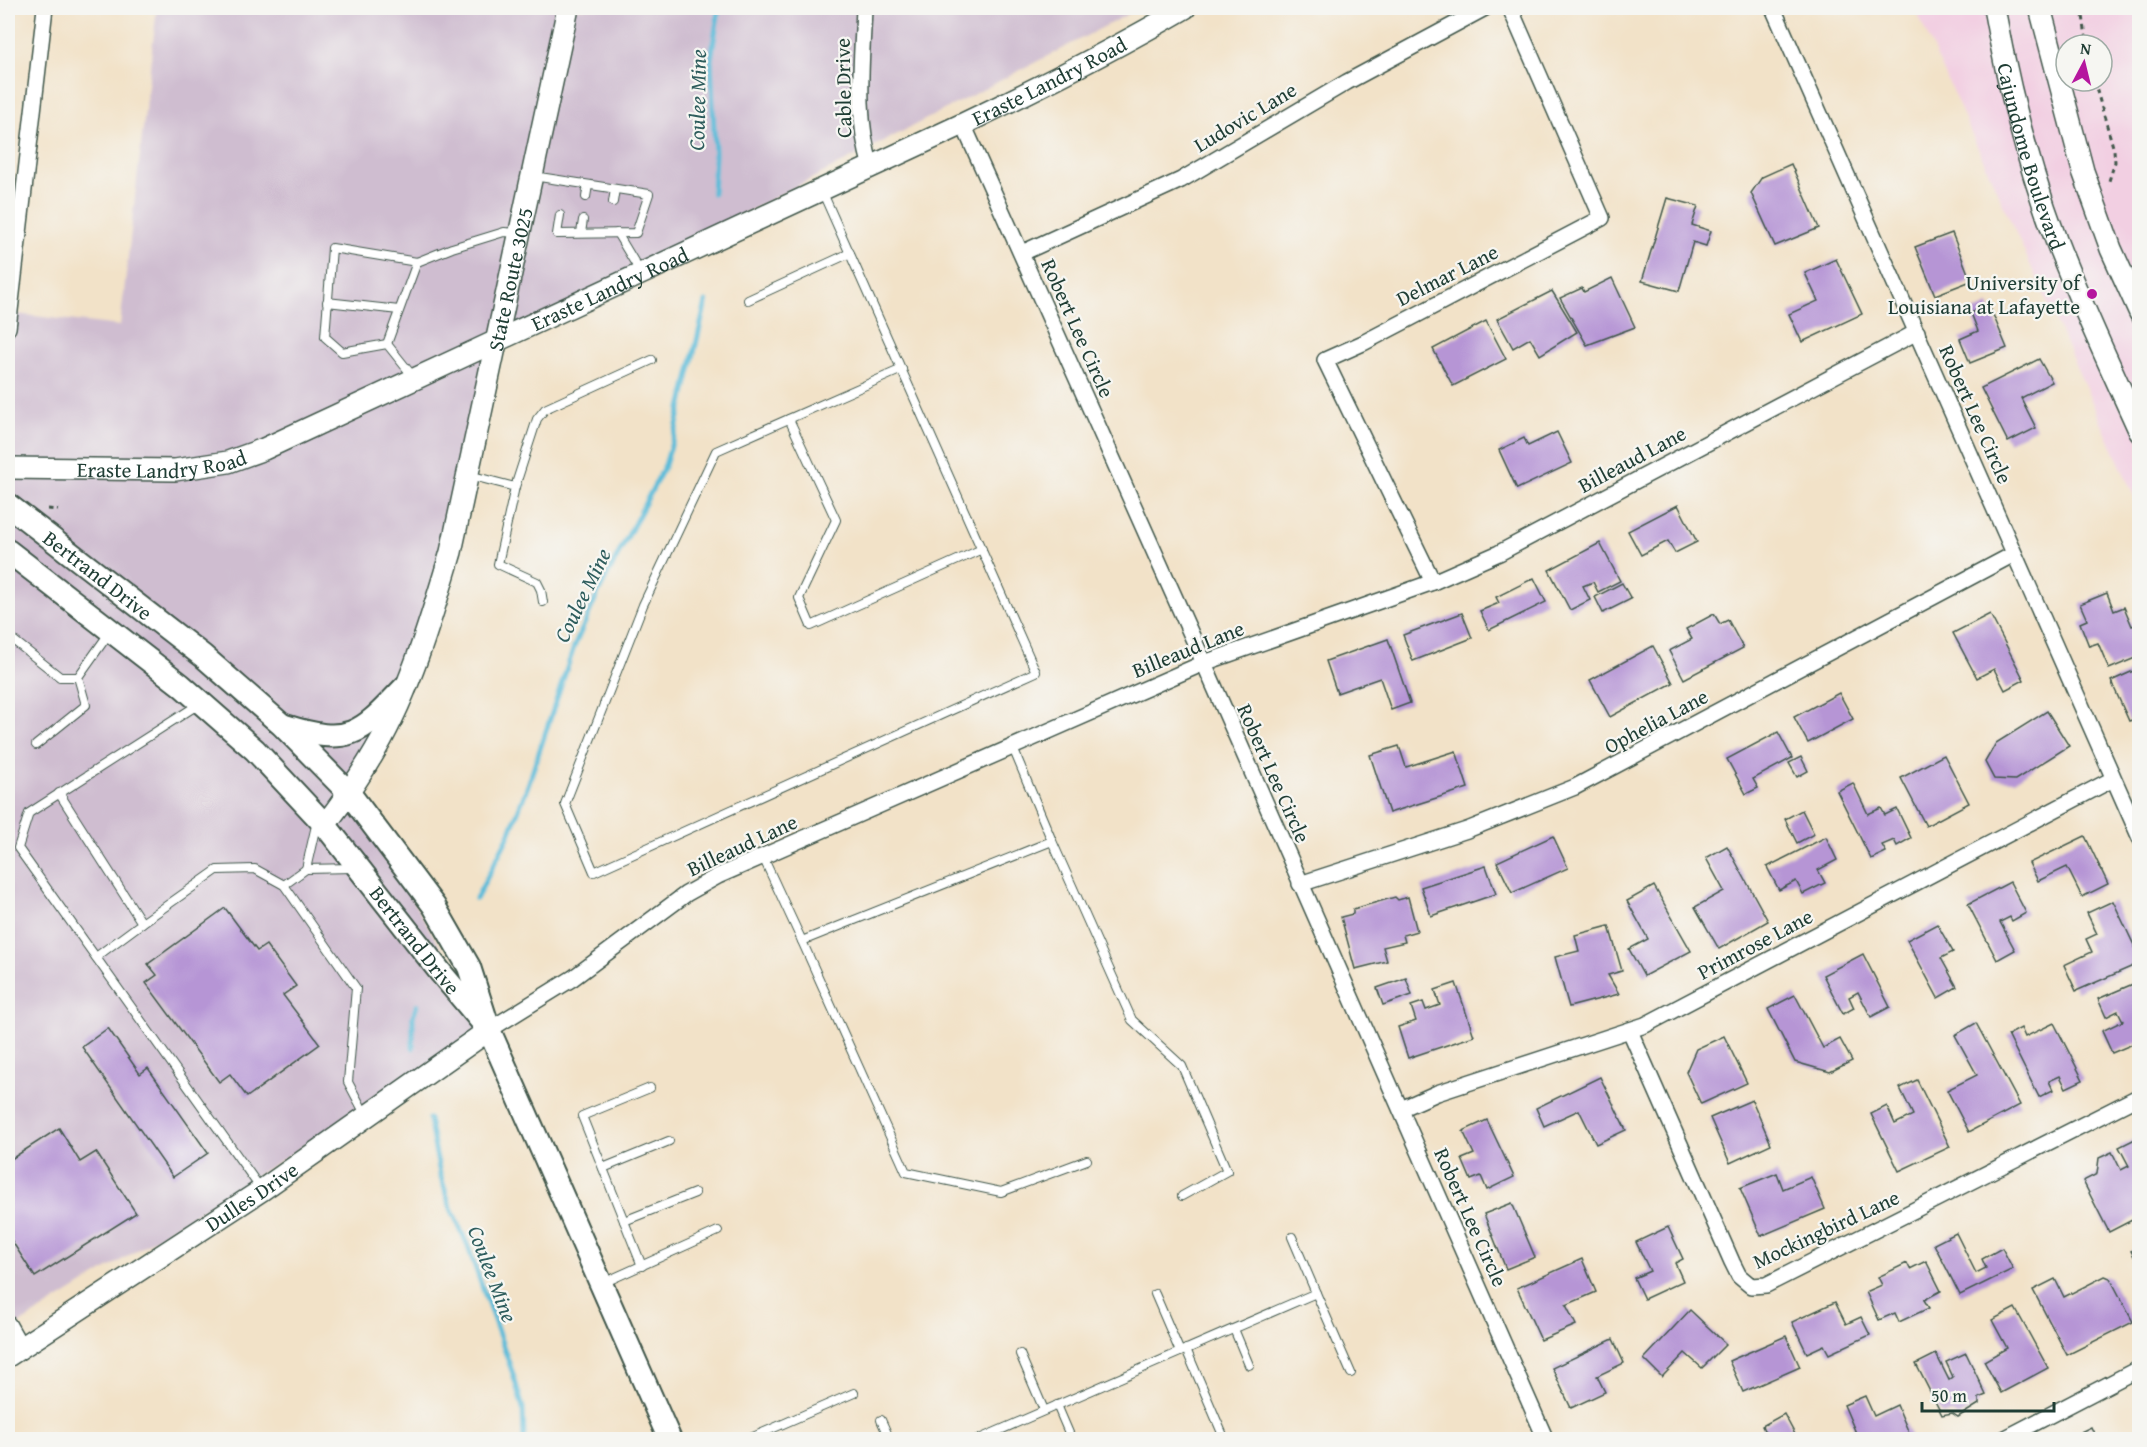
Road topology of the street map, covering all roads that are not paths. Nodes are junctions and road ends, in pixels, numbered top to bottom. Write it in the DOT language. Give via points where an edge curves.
graph roads {
  1 [pos="45,8"];
  2 [pos="568,8"];
  3 [pos="864,8"];
  4 [pos="1185,8"];
  5 [pos="1485,8"];
  6 [pos="1510,8"];
  7 [pos="1773,8"];
  8 [pos="1994,8"];
  9 [pos="2040,8"];
  10 [pos="963,124"];
  11 [pos="871,167"];
  12 [pos="531,176"];
  13 [pos="564,181"];
  14 [pos="588,185"];
  15 [pos="615,189"];
  16 [pos="822,190"];
  17 [pos="562,192"];
  18 [pos="586,197"];
  19 [pos="613,202"];
  20 [pos="560,215"];
  21 [pos="583,220"];
  22 [pos="519,233"];
  23 [pos="581,233"];
  24 [pos="617,233"];
  25 [pos="1022,253"];
  26 [pos="850,254"];
  27 [pos="417,262"];
  28 [pos="642,274"];
  29 [pos="748,300"];
  30 [pos="327,302"];
  31 [pos="399,310"];
  32 [pos="2139,313"];
  33 [pos="8,328"];
  34 [pos="1917,332"];
  35 [pos="497,342"];
  36 [pos="387,344"];
  37 [pos="652,360"];
  38 [pos="902,369"];
  39 [pos="416,380"];
  40 [pos="789,419"];
  41 [pos="2139,432"];
  42 [pos="8,468"];
  43 [pos="468,474"];
  44 [pos="515,487"];
  45 [pos="8,505"];
  46 [pos="982,549"];
  47 [pos="8,551"];
  48 [pos="2014,554"];
  49 [pos="1433,582"];
  50 [pos="543,602"];
  51 [pos="110,631"];
  52 [pos="8,636"];
  53 [pos="1204,663"];
  54 [pos="78,676"];
  55 [pos="405,687"];
  56 [pos="201,702"];
  57 [pos="282,725"];
  58 [pos="36,744"];
  59 [pos="1013,748"];
  60 [pos="2113,779"];
  61 [pos="59,793"];
  62 [pos="349,793"];
  63 [pos="321,820"];
  64 [pos="2139,838"];
  65 [pos="1052,841"];
  66 [pos="763,856"];
  67 [pos="361,868"];
  68 [pos="306,869"];
  69 [pos="1300,884"];
  70 [pos="284,885"];
  71 [pos="142,923"];
  72 [pos="802,941"];
  73 [pos="96,957"];
  74 [pos="489,1030"];
  75 [pos="1630,1031"];
  76 [pos="650,1088"];
  77 [pos="2139,1096"];
  78 [pos="1401,1109"];
  79 [pos="366,1117"];
  80 [pos="669,1141"];
  81 [pos="1087,1160"];
  82 [pos="603,1168"];
  83 [pos="262,1190"];
  84 [pos="695,1192"];
  85 [pos="1182,1196"];
  86 [pos="624,1221"];
  87 [pos="718,1232"];
  88 [pos="1292,1237"];
  89 [pos="642,1266"];
  90 [pos="602,1283"];
  91 [pos="1317,1293"];
  92 [pos="1155,1294"];
  93 [pos="8,1324"];
  94 [pos="1233,1329"];
  95 [pos="1183,1351"];
  96 [pos="14,1352"];
  97 [pos="1020,1354"];
  98 [pos="1249,1365"];
  99 [pos="2139,1368"];
  100 [pos="1351,1373"];
  101 [pos="854,1393"];
  102 [pos="1057,1405"];
  103 [pos="1044,1410"];
  104 [pos="881,1420"];
  105 [pos="670,1440"];
  106 [pos="746,1440"];
  107 [pos="890,1440"];
  108 [pos="977,1440"];
  109 [pos="1072,1440"];
  110 [pos="1224,1440"];
  111 [pos="1546,1440"];
  112 [pos="2002,1440"];
  1 -- 33 [label="street"];
  2 -- 12 [label="street, State Route 3025"];
  3 -- 11 [label="street, Cable Drive" via="860,106"];
  4 -- 10 [label="street, Eraste Landry Road"];
  5 -- 25 [label="street, Ludovic Lane" via="1347,82 1181,180"];
  6 -- 49 [label="street, Delmar Lane" via="1602,218 1325,360"];
  7 -- 34 [label="street, Robert Lee Circle"];
  8 -- 41 [label="street, Cajundome Boulevard" via="2022,133 2056,240"];
  9 -- 32 [label="street, Cajundome Boulevard" via="2083,171"];
  10 -- 11 [label="street, Eraste Landry Road"];
  10 -- 25 [label="street, Robert Lee Circle"];
  11 -- 16 [label="street, Eraste Landry Road"];
  12 -- 13 [label="lane"];
  12 -- 22 [label="street, State Route 3025"];
  13 -- 14 [label="lane"];
  13 -- 17 [label="lane"];
  14 -- 15 [label="lane"];
  14 -- 18 [label="lane"];
  15 -- 19 [label="lane"];
  15 -- 24 [label="lane" via="649,194 636,233"];
  16 -- 26 [label="lane"];
  16 -- 28 [label="street, Eraste Landry Road"];
  20 -- 23 [label="lane" via="557,234"];
  21 -- 23 [label="lane"];
  22 -- 27 [label="lane" via="504,232"];
  22 -- 35 [label="street, State Route 3025"];
  23 -- 24 [label="lane" via="609,229"];
  24 -- 28 [label="lane"];
  25 -- 53 [label="street, Robert Lee Circle"];
  26 -- 29 [label="lane"];
  26 -- 38 [label="lane"];
  27 -- 30 [label="lane" via="332,248"];
  27 -- 31 [label="lane"];
  28 -- 35 [label="street, Eraste Landry Road"];
  30 -- 31 [label="lane"];
  30 -- 36 [label="lane" via="325,338 342,352"];
  31 -- 36 [label="lane"];
  34 -- 48 [label="street, Robert Lee Circle"];
  34 -- 49 [label="street, Billeaud Lane" via="1499,553"];
  35 -- 39 [label="street, Eraste Landry Road"];
  35 -- 43 [label="street, State Route 3025"];
  36 -- 39 [label="lane"];
  37 -- 44 [label="lane" via="545,410 533,428"];
  38 -- 40 [label="lane"];
  38 -- 46 [label="lane"];
  39 -- 42 [label="street, Eraste Landry Road" via="228,462 150,471"];
  40 -- 46 [label="lane" via="836,520 799,598 811,626"];
  40 -- 46 [label="lane" via="716,451 643,605 565,804 594,872 1036,672"];
  43 -- 44 [label="lane"];
  43 -- 55 [label="street, State Route 3025" via="451,552"];
  44 -- 50 [label="lane" via="498,564 537,582"];
  45 -- 57 [label="main road, Bertrand Drive" via="203,656"];
  47 -- 51 [label="main road, Bertrand Drive"];
  48 -- 60 [label="street, Robert Lee Circle"];
  48 -- 69 [label="street, Ophelia Lane" via="1567,790 1467,830"];
  49 -- 53 [label="street, Billeaud Lane"];
  51 -- 54 [label="lane"];
  51 -- 56 [label="main road, Bertrand Drive"];
  52 -- 54 [label="lane" via="60,677"];
  53 -- 59 [label="street, Billeaud Lane"];
  53 -- 69 [label="street, Robert Lee Circle"];
  54 -- 58 [label="lane" via="86,705"];
  55 -- 57 [label="main road" via="371,722 353,733 330,737"];
  55 -- 62 [label="street, State Route 3025" via="377,747"];
  56 -- 61 [label="lane"];
  56 -- 63 [label="main road, Bertrand Drive" via="255,750"];
  57 -- 62 [label="main road, Bertrand Drive"];
  59 -- 65 [label="lane"];
  59 -- 66 [label="street, Billeaud Lane"];
  60 -- 64 [label="street, Robert Lee Circle"];
  60 -- 75 [label="street, Primrose Lane"];
  61 -- 71 [label="lane"];
  61 -- 73 [label="lane" via="29,813 18,848"];
  62 -- 63 [label="street, State Route 3025"];
  62 -- 74 [label="main road, Bertrand Drive" via="434,906 469,967"];
  63 -- 67 [label="main road, Bertrand Drive"];
  63 -- 68 [label="lane"];
  65 -- 72 [label="lane"];
  65 -- 85 [label="lane" via="1132,1020 1182,1066 1227,1171"];
  66 -- 72 [label="lane"];
  66 -- 74 [label="street, Billeaud Lane" via="686,894 573,978"];
  67 -- 68 [label="lane"];
  67 -- 74 [label="main road, Bertrand Drive"];
  68 -- 70 [label="lane"];
  69 -- 78 [label="street, Robert Lee Circle"];
  70 -- 71 [label="lane" via="255,869 217,870"];
  70 -- 79 [label="lane" via="356,988 348,1082"];
  71 -- 73 [label="lane"];
  72 -- 81 [label="lane" via="906,1172 1001,1192"];
  73 -- 83 [label="lane"];
  74 -- 79 [label="street, Dulles Drive"];
  74 -- 90 [label="main road, Bertrand Drive"];
  75 -- 77 [label="street, Mockingbird Lane" via="1732,1262 1739,1276 1751,1286 1766,1285"];
  75 -- 78 [label="street, Primrose Lane" via="1437,1093"];
  76 -- 82 [label="lane" via="582,1116"];
  78 -- 111 [label="street, Robert Lee Circle"];
  79 -- 83 [label="street, Dulles Drive"];
  80 -- 82 [label="lane"];
  82 -- 86 [label="lane"];
  83 -- 96 [label="street, Dulles Drive"];
  84 -- 86 [label="lane"];
  86 -- 89 [label="lane"];
  87 -- 89 [label="lane"];
  88 -- 91 [label="lane"];
  89 -- 90 [label="lane"];
  90 -- 105 [label="main road, Bertrand Drive"];
  91 -- 94 [label="lane"];
  91 -- 100 [label="lane"];
  92 -- 95 [label="lane"];
  93 -- 96 [label="street"];
  94 -- 95 [label="lane"];
  94 -- 98 [label="lane"];
  95 -- 102 [label="lane"];
  95 -- 110 [label="lane"];
  97 -- 103 [label="lane"];
  99 -- 112 [label="street"];
  101 -- 106 [label="lane"];
  102 -- 103 [label="lane"];
  102 -- 109 [label="lane"];
  103 -- 108 [label="lane"];
  104 -- 107 [label="lane"];
}
